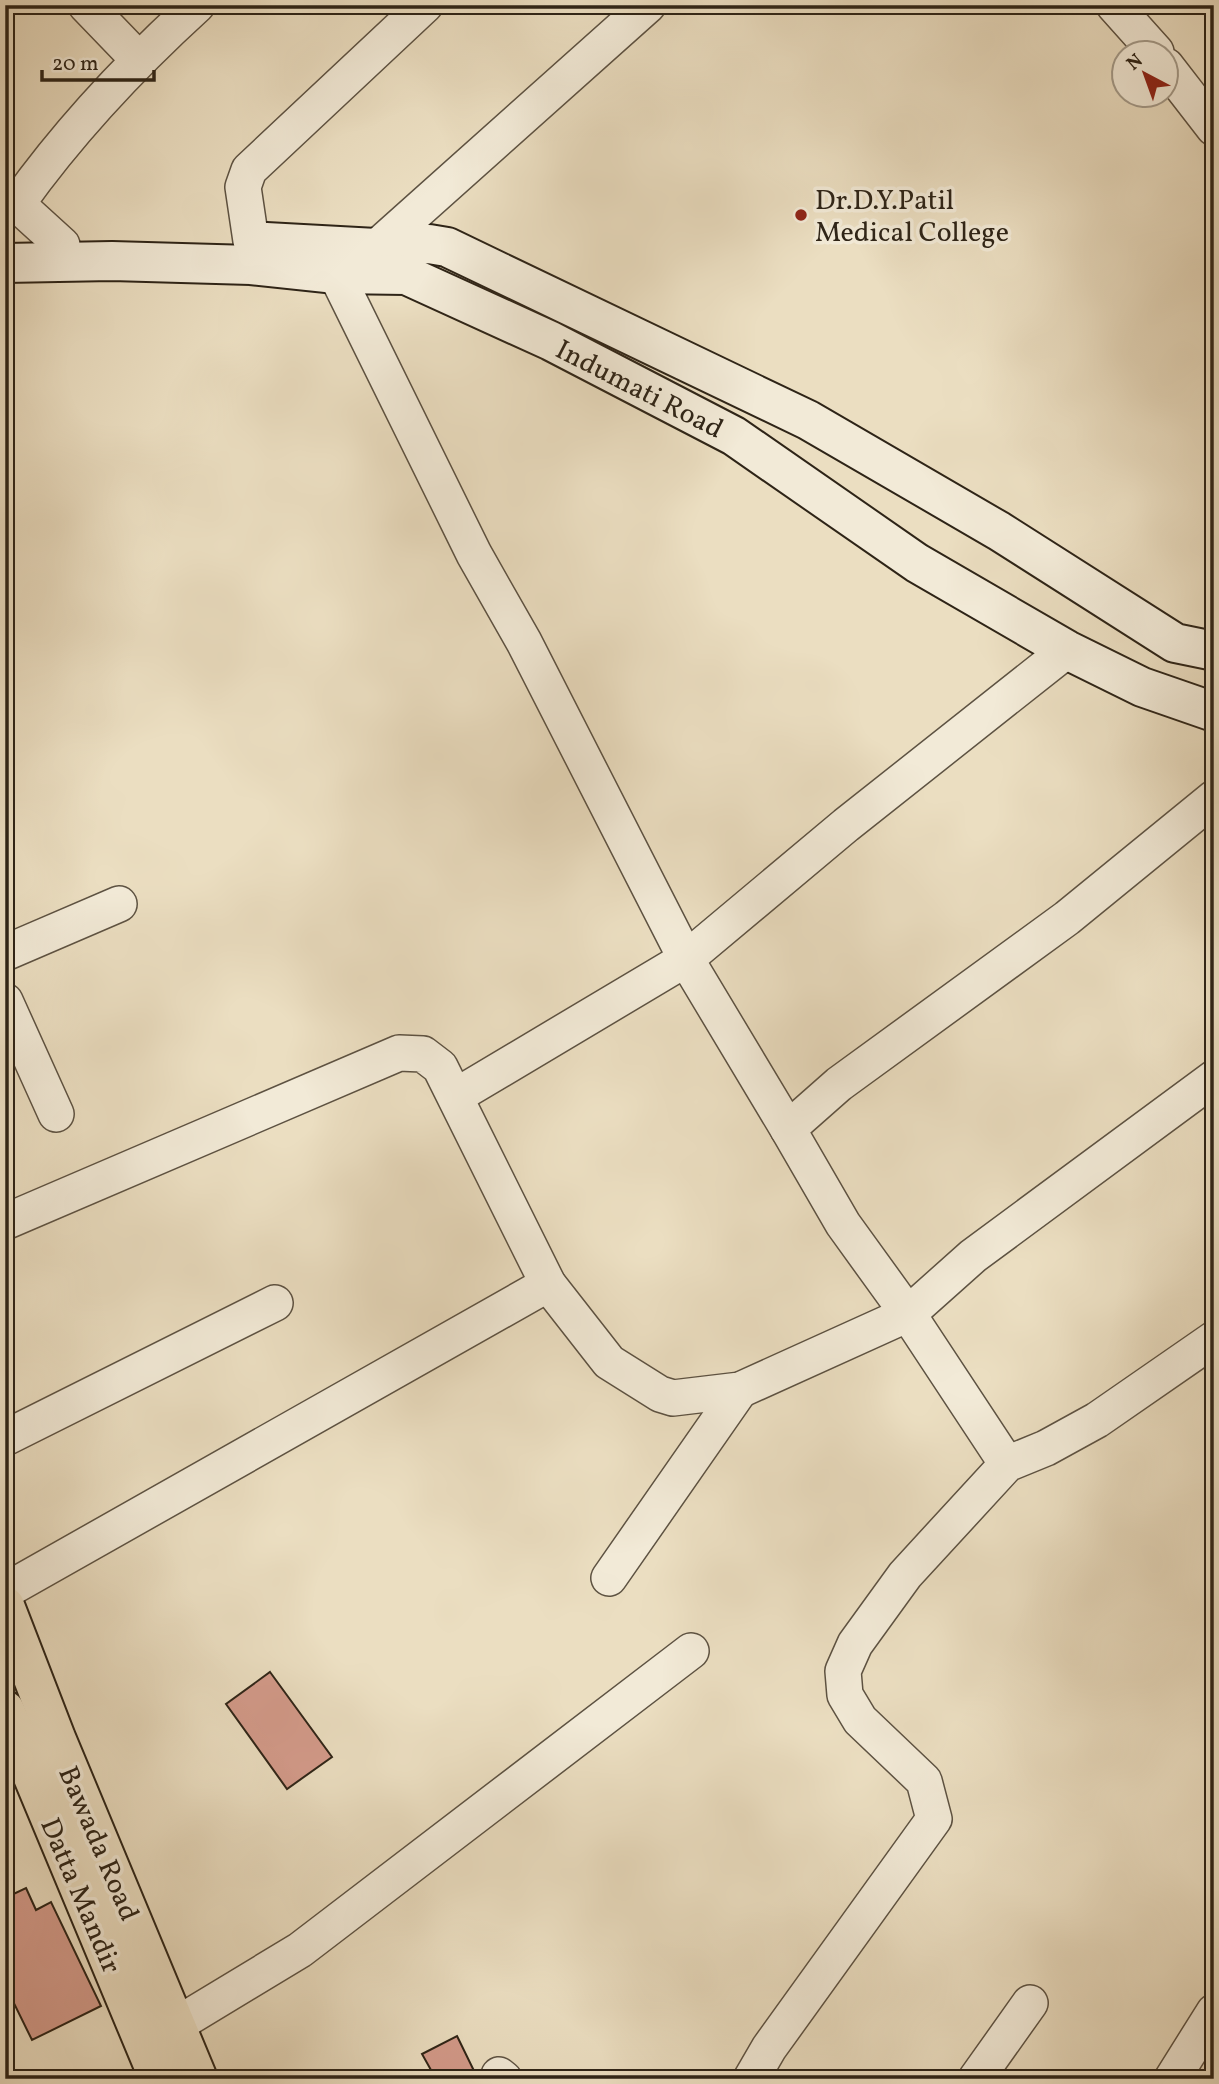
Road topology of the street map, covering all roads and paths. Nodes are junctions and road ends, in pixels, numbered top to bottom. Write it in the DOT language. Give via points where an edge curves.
graph roads {
  1 [pos="86,5"];
  2 [pos="197,5"];
  3 [pos="425,5"];
  4 [pos="648,5"];
  5 [pos="1114,5"];
  6 [pos="1143,38"];
  7 [pos="138,59"];
  8 [pos="1180,83"];
  9 [pos="1214,128"];
  10 [pos="11,198"];
  11 [pos="251,241"];
  12 [pos="62,245"];
  13 [pos="5,247"];
  14 [pos="376,248"];
  15 [pos="5,263"];
  16 [pos="336,274"];
  17 [pos="1067,650"];
  18 [pos="1214,651"];
  19 [pos="1213,713"];
  20 [pos="1214,798"];
  21 [pos="119,904"];
  22 [pos="5,953"];
  23 [pos="686,959"];
  24 [pos="5,1001"];
  25 [pos="1214,1078"];
  26 [pos="456,1096"];
  27 [pos="56,1114"];
  28 [pos="788,1129"];
  29 [pos="5,1222"];
  30 [pos="548,1284"];
  31 [pos="275,1303"];
  32 [pos="908,1314"];
  33 [pos="1214,1339"];
  34 [pos="740,1390"];
  35 [pos="5,1438"];
  36 [pos="1007,1464"];
  37 [pos="609,1578"];
  38 [pos="5,1591"];
  39 [pos="5,1606"];
  40 [pos="691,1651"];
  41 [pos="5,1710"];
  42 [pos="1030,2003"];
  43 [pos="1214,2012"];
  44 [pos="176,2025"];
  45 [pos="159,2079"];
  46 [pos="198,2079"];
  47 [pos="751,2079"];
  48 [pos="976,2079"];
  49 [pos="1172,2079"];
  1 -- 7 [label="street"];
  2 -- 7 [label="street"];
  3 -- 11 [label="street" via="249,170 243,187"];
  4 -- 14 [label="street"];
  5 -- 6 [label="street"];
  7 -- 10 [label="street"];
  8 -- 9 [label="street"];
  10 -- 12 [label="street"];
  11 -- 12 [label="main road, Indumati Road"];
  11 -- 14 [label="main road, Indumati Road"];
  12 -- 13 [label="main road, Indumati Road"];
  14 -- 18 [label="main road, Indumati Road" via="447,247 615,325 808,420 999,531 1175,643"];
  15 -- 16 [label="main road, Indumati Road" via="251,265"];
  16 -- 17 [label="main road, Indumati Road" via="407,275 551,341 734,436 917,563"];
  16 -- 23 [label="street" via="474,554"];
  17 -- 19 [label="main road, Indumati Road" via="1142,687"];
  17 -- 23 [label="street"];
  20 -- 28 [label="street" via="1067,918 839,1084"];
  21 -- 22 [label="street"];
  23 -- 26 [label="street"];
  23 -- 28 [label="street"];
  24 -- 27 [label="street"];
  25 -- 32 [label="street" via="974,1256"];
  26 -- 29 [label="street" via="440,1067 422,1054 399,1053"];
  26 -- 30 [label="street"];
  28 -- 32 [label="street" via="843,1224"];
  30 -- 34 [label="street" via="609,1362 660,1394 691,1398"];
  30 -- 38 [label="street"];
  31 -- 35 [label="street"];
  32 -- 34 [label="street"];
  32 -- 36 [label="street"];
  33 -- 36 [label="street" via="1097,1420"];
  34 -- 37 [label="street"];
  36 -- 47 [label="street" via="905,1575 855,1644 843,1671 845,1695 860,1720 924,1781 934,1819"];
  39 -- 44 [label="main road, Bawada Road"];
  40 -- 44 [label="street" via="300,1950"];
  41 -- 45 [label="main road, Datta Mandir"];
  42 -- 48 [label="street"];
  43 -- 49 [label="street"];
  44 -- 46 [label="main road, Bawada Road"];
}
